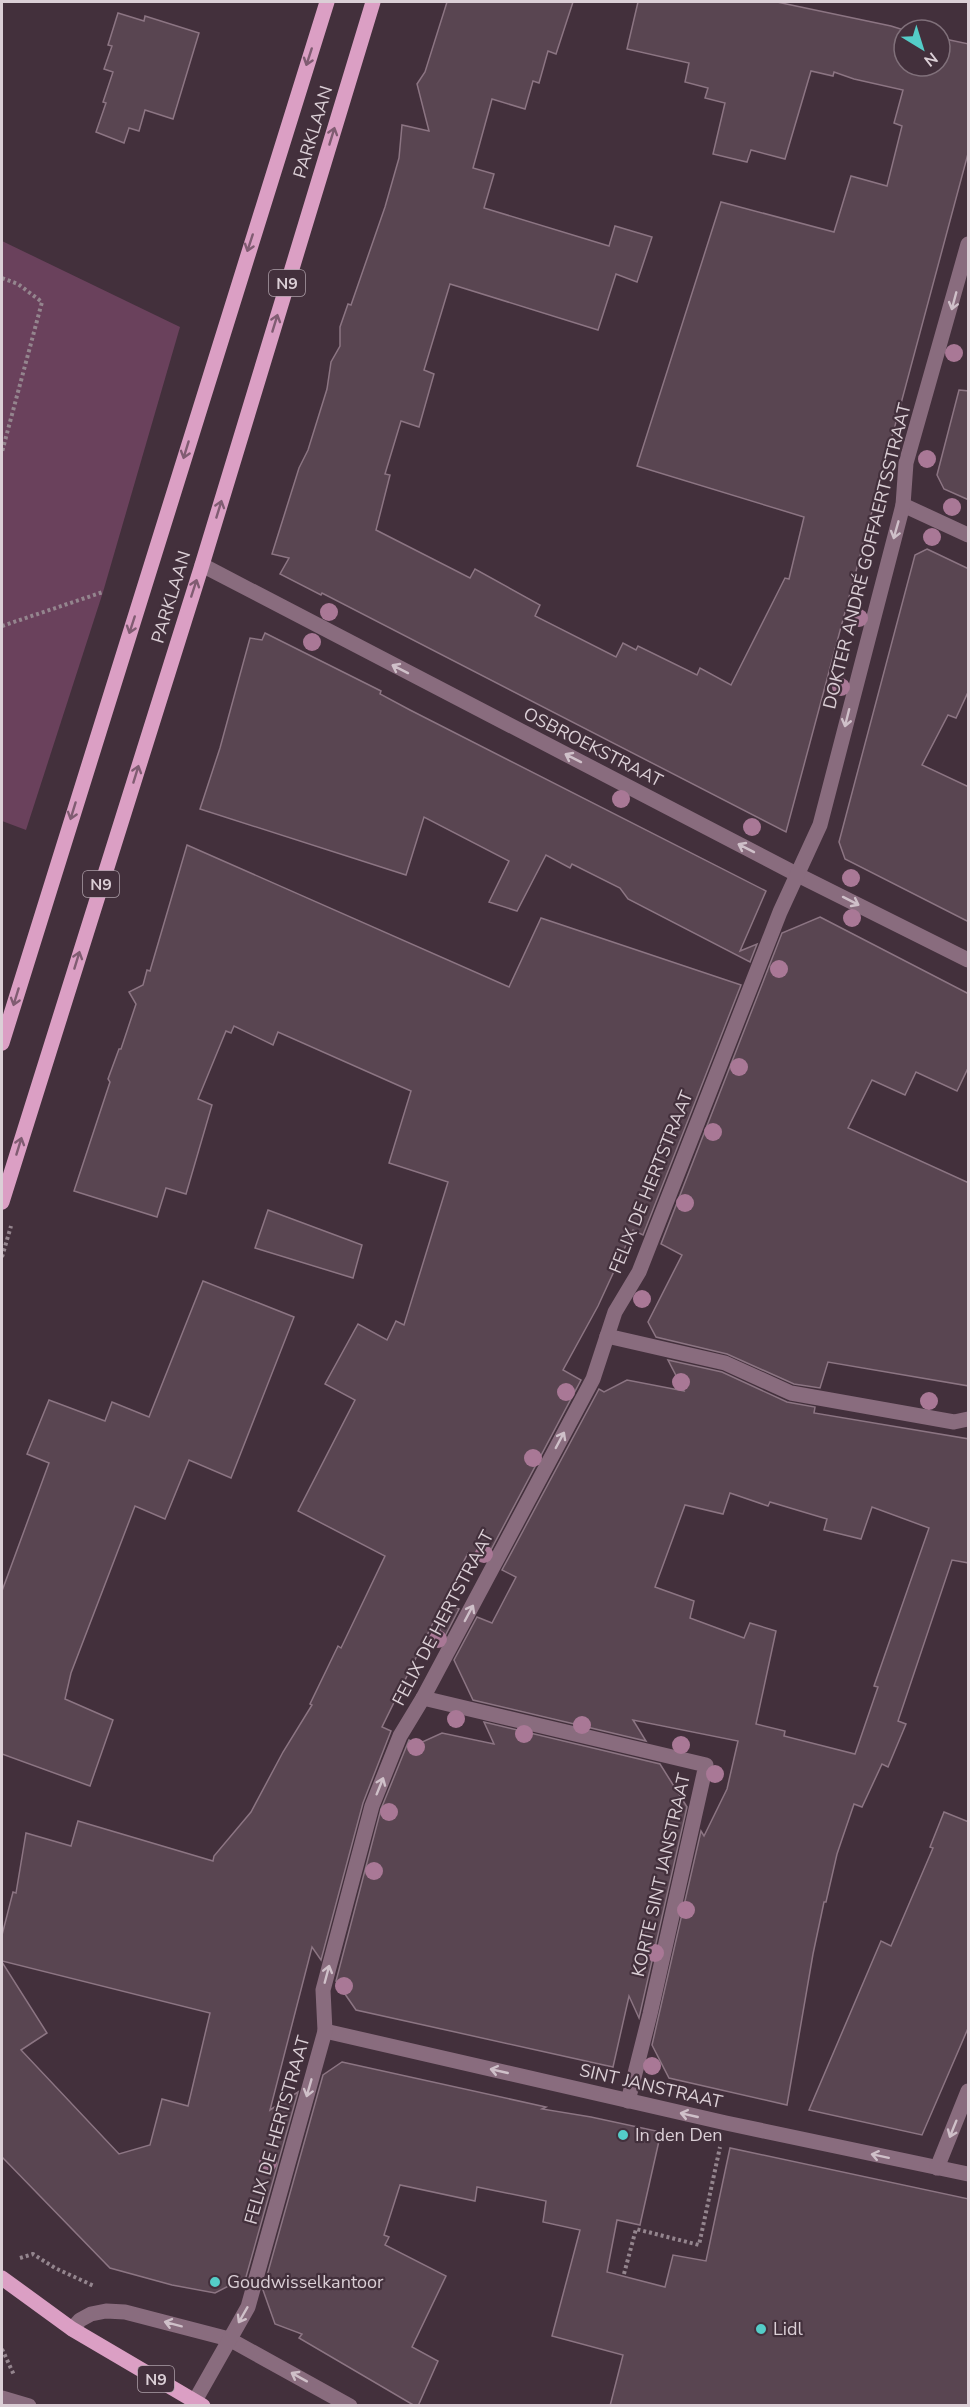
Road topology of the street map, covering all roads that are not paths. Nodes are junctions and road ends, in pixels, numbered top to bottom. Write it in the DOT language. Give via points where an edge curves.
graph roads {
  1 [pos="327,2"];
  2 [pos="373,2"];
  3 [pos="969,244"];
  4 [pos="903,504"];
  5 [pos="969,535"];
  6 [pos="202,565"];
  7 [pos="798,875"];
  8 [pos="969,960"];
  9 [pos="2,1043"];
  10 [pos="2,1202"];
  11 [pos="607,1336"];
  12 [pos="969,1419"];
  13 [pos="423,1698"];
  14 [pos="325,2031"];
  15 [pos="969,2091"];
  16 [pos="628,2101"];
  17 [pos="937,2168"];
  18 [pos="969,2174"];
  19 [pos="2,2278"];
  20 [pos="72,2329"];
  21 [pos="230,2339"];
  22 [pos="2,2398"];
  23 [pos="197,2404"];
  24 [pos="29,2406"];
  25 [pos="350,2406"];
  1 -- 9 [label="main road, PARKLAAN / N9, one-way"];
  6 -- 2 [label="main road, PARKLAAN / N9, one-way"];
  3 -- 4 [label="street, DOKTER ANDRÉ GOFFAERTSSTRAAT, one-way" via="906,463"];
  4 -- 5 [label="street"];
  4 -- 7 [label="street, DOKTER ANDRÉ GOFFAERTSSTRAAT, one-way" via="819,825"];
  7 -- 6 [label="street, OSBROEKSTRAAT, one-way"];
  10 -- 6 [label="main road, PARKLAAN / N9, one-way"];
  7 -- 8 [label="street, OSBROEKSTRAAT, one-way"];
  7 -- 11 [label="street, FELIX DE HERTSTRAAT" via="639,1272 615,1312"];
  11 -- 12 [label="street" via="725,1363 791,1393 954,1422"];
  13 -- 11 [label="street, FELIX DE HERTSTRAAT, one-way" via="593,1379"];
  14 -- 13 [label="street, FELIX DE HERTSTRAAT, one-way" via="323,1990 372,1806 400,1736"];
  13 -- 16 [label="street, KORTE SINT JANSTRAAT" via="706,1765"];
  16 -- 14 [label="street, SINT JANSTRAAT, one-way"];
  14 -- 21 [label="street, FELIX DE HERTSTRAAT, one-way" via="248,2307"];
  15 -- 17 [label="street, one-way"];
  17 -- 16 [label="street, SINT JANSTRAAT, one-way"];
  17 -- 18 [label="street, SINT JANSTRAAT"];
  19 -- 20 [label="main road, N9"];
  21 -- 20 [label="street, one-way" via="125,2312 91,2314"];
  20 -- 23 [label="main road, N9"];
  21 -- 23 [label="street, FELIX DE HERTSTRAAT"];
  25 -- 21 [label="street, one-way"];
  22 -- 24 [label="street"];
}
